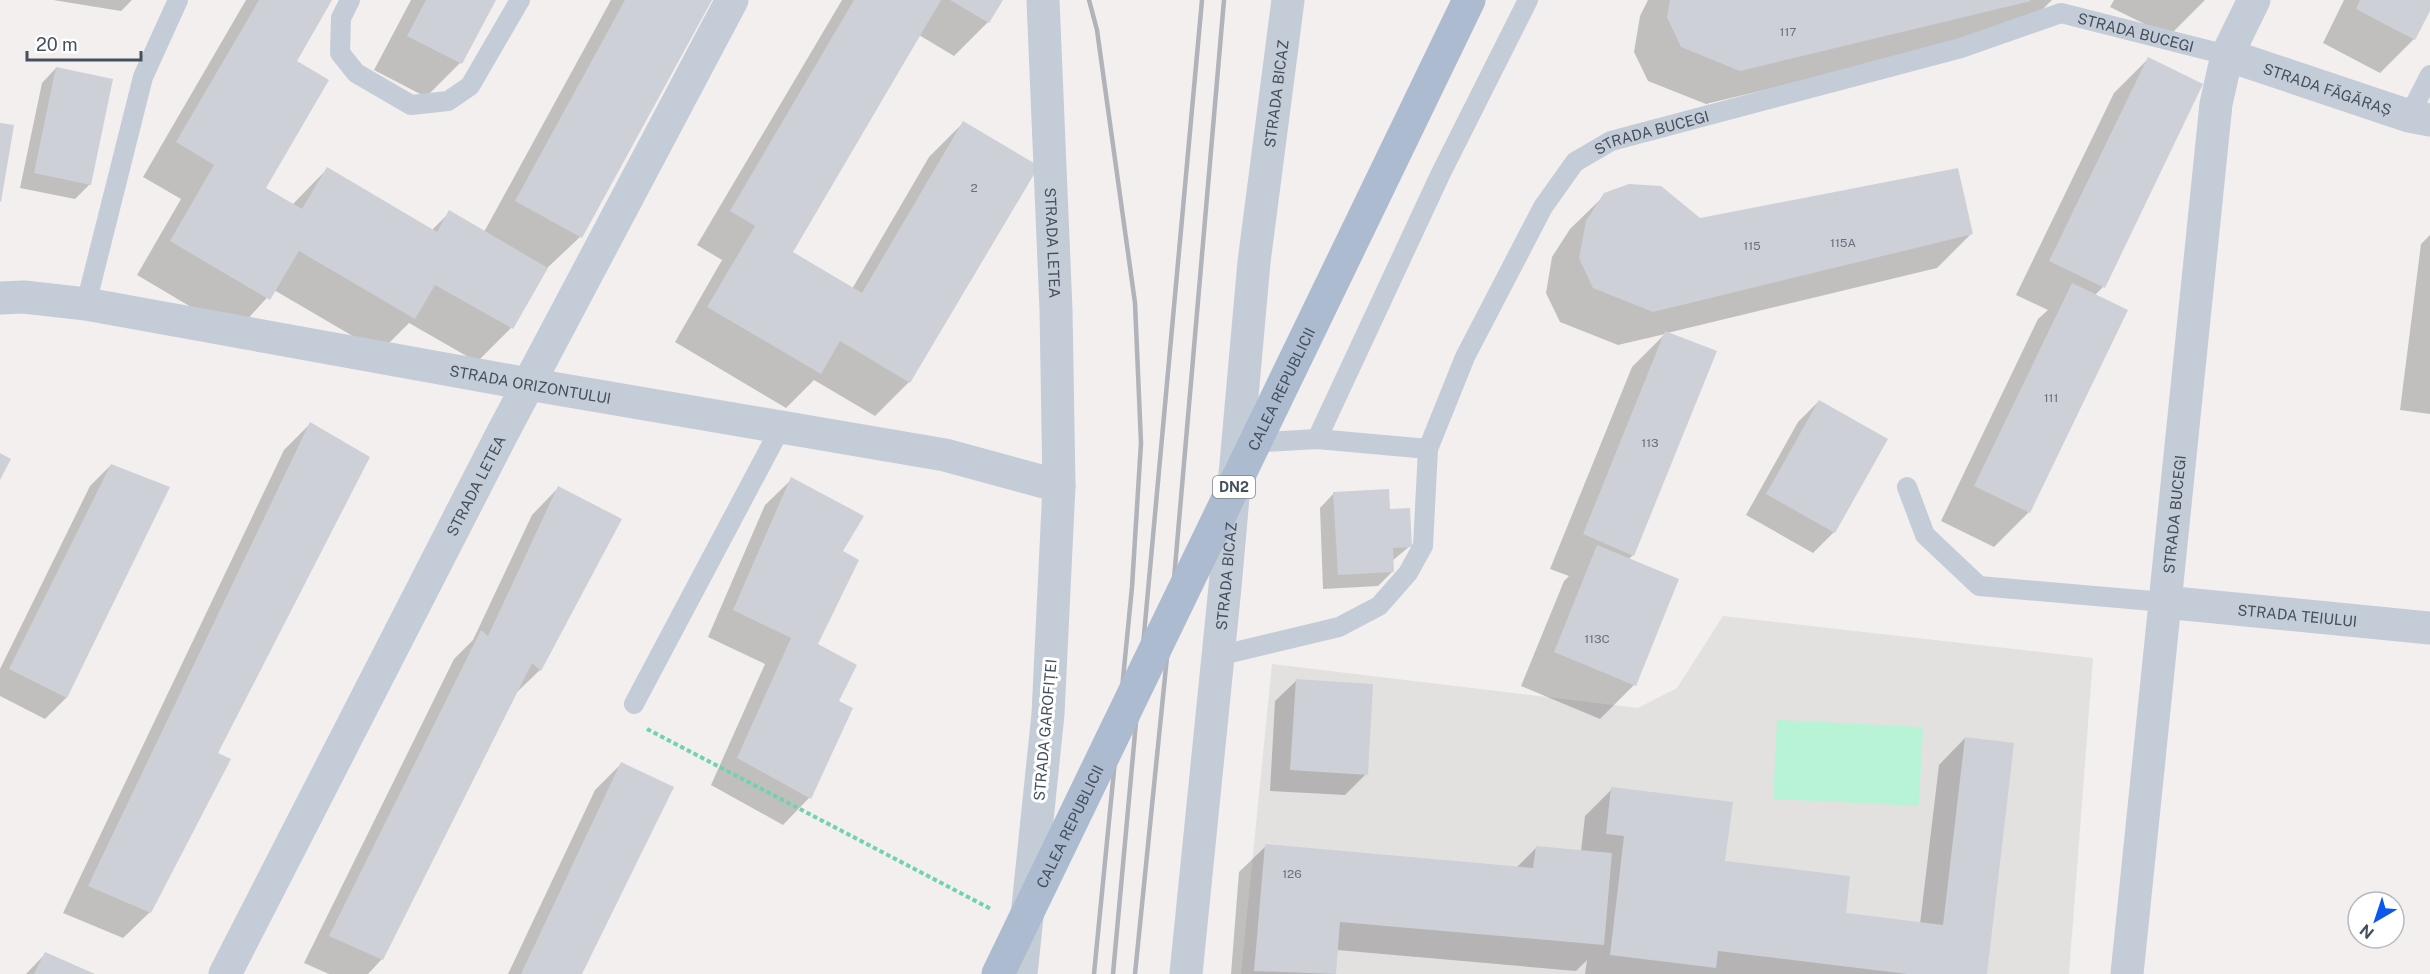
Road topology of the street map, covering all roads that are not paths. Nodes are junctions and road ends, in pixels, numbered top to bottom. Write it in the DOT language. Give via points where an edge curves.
graph roads {
  1 [pos="178,0"];
  2 [pos="350,0"];
  3 [pos="520,0"];
  4 [pos="732,0"];
  5 [pos="1042,0"];
  6 [pos="1288,0"];
  7 [pos="1469,0"];
  8 [pos="1528,0"];
  9 [pos="2254,0"];
  10 [pos="2062,7"];
  11 [pos="2227,55"];
  12 [pos="2430,75"];
  13 [pos="2419,118"];
  14 [pos="0,298"];
  15 [pos="86,303"];
  16 [pos="528,384"];
  17 [pos="781,427"];
  18 [pos="1317,439"];
  19 [pos="1237,443"];
  20 [pos="1428,449"];
  21 [pos="1059,486"];
  22 [pos="1907,487"];
  23 [pos="2164,602"];
  24 [pos="2430,628"];
  25 [pos="1218,656"];
  26 [pos="634,704"];
  27 [pos="225,974"];
  28 [pos="998,974"];
  29 [pos="1021,974"];
  30 [pos="1186,974"];
  31 [pos="2127,974"];
  1 -- 15 [label="lane" via="143,77"];
  2 -- 3 [label="lane" via="341,18 340,53 356,73 411,105 448,101 470,86"];
  4 -- 16 [label="street, STRADA LETEA"];
  5 -- 21 [label="street, STRADA LETEA" via="1056,310"];
  6 -- 19 [label="street, STRADA BICAZ" via="1254,262"];
  7 -- 28 [label="main road, CALEA REPUBLICII / DN2, bridge"];
  8 -- 18 [label="lane" via="1441,173"];
  9 -- 11 [label="street, STRADA BUCEGI"];
  10 -- 11 [label="lane, STRADA BUCEGI"];
  10 -- 20 [label="lane, STRADA BUCEGI" via="1960,48 1611,141 1575,162 1543,207 1464,357"];
  11 -- 13 [label="street, STRADA FĂGĂRAȘ"];
  11 -- 23 [label="street, STRADA BUCEGI" via="2216,104 2205,197"];
  12 -- 13 [label="lane"];
  14 -- 15 [label="street, STRADA ORIZONTULUI"];
  15 -- 16 [label="street, STRADA ORIZONTULUI"];
  16 -- 17 [label="street, STRADA ORIZONTULUI"];
  16 -- 27 [label="street, STRADA LETEA"];
  17 -- 21 [label="street, STRADA ORIZONTULUI" via="945,455"];
  17 -- 26 [label="lane"];
  18 -- 19 [label="lane"];
  18 -- 20 [label="lane"];
  19 -- 25 [label="street, STRADA BICAZ"];
  20 -- 25 [label="lane, STRADA BUCEGI" via="1423,546 1408,573 1379,606 1339,627"];
  21 -- 29 [label="street, STRADA GAROFIȚEI" via="1048,714"];
  22 -- 23 [label="lane" via="1924,535 1979,586"];
  23 -- 24 [label="street, STRADA TEIULUI"];
  23 -- 31 [label="street, STRADA BUCEGI"];
  25 -- 30 [label="street, STRADA BICAZ"];
}
